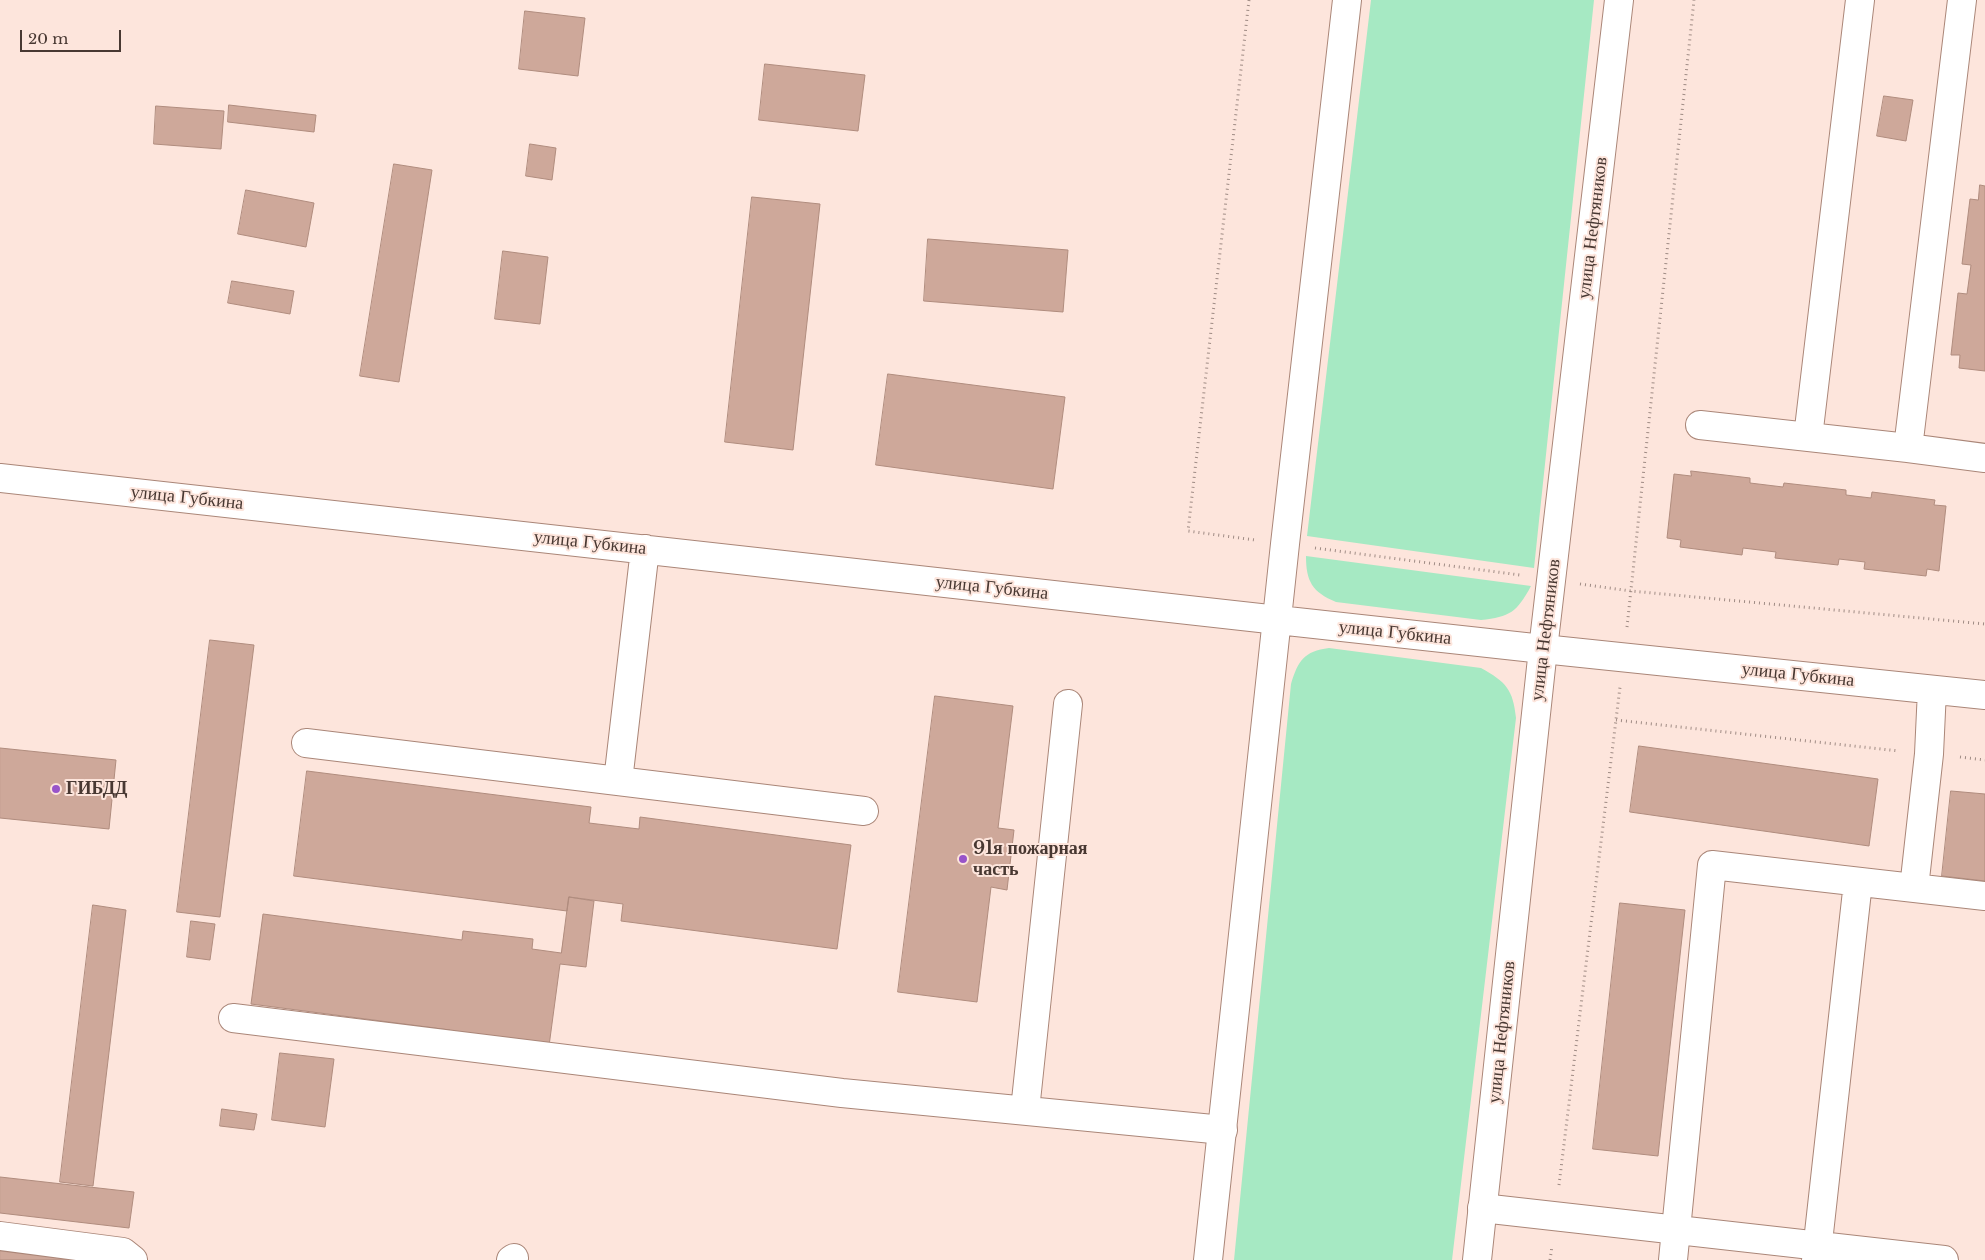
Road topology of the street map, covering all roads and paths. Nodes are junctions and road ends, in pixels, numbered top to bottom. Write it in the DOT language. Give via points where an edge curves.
graph roads {
  1 [pos="1347,0"];
  2 [pos="1619,0"];
  3 [pos="1860,0"];
  4 [pos="1962,0"];
  5 [pos="1700,425"];
  6 [pos="1808,437"];
  7 [pos="1908,448"];
  8 [pos="1985,458"];
  9 [pos="0,478"];
  10 [pos="645,549"];
  11 [pos="1631,591"];
  12 [pos="1278,620"];
  13 [pos="1985,624"];
  14 [pos="1543,649"];
  15 [pos="1932,690"];
  16 [pos="1985,695"];
  17 [pos="1068,704"];
  18 [pos="1616,720"];
  19 [pos="306,743"];
  20 [pos="1929,754"];
  21 [pos="1985,760"];
  22 [pos="618,781"];
  23 [pos="864,811"];
  24 [pos="1858,882"];
  25 [pos="1914,888"];
  26 [pos="1985,896"];
  27 [pos="234,1018"];
  28 [pos="1025,1110"];
  29 [pos="1223,1130"];
  30 [pos="1482,1208"];
  31 [pos="1676,1229"];
  32 [pos="0,1236"];
  33 [pos="1817,1253"];
  34 [pos="133,1260"];
  35 [pos="1208,1260"];
  36 [pos="1477,1260"];
  37 [pos="1673,1260"];
  38 [pos="1944,1260"];
  1 -- 12 [label="main road"];
  2 -- 14 [label="main road, улица Нефтяников"];
  3 -- 6 [label="main road"];
  4 -- 7 [label="main road"];
  5 -- 6 [label="main road"];
  6 -- 7 [label="main road"];
  7 -- 8 [label="main road"];
  9 -- 10 [label="main road, улица Губкина"];
  10 -- 12 [label="main road, улица Губкина"];
  10 -- 22 [label="main road"];
  11 -- 13 [label="path"];
  12 -- 14 [label="main road, улица Губкина"];
  12 -- 29 [label="main road"];
  14 -- 15 [label="main road, улица Губкина"];
  14 -- 30 [label="main road, улица Нефтяников"];
  15 -- 16 [label="main road, улица Губкина"];
  15 -- 20 [label="main road"];
  17 -- 28 [label="main road"];
  18 -- 20 [label="path"];
  19 -- 22 [label="main road"];
  20 -- 21 [label="path"];
  20 -- 25 [label="main road"];
  22 -- 23 [label="main road"];
  24 -- 25 [label="main road"];
  24 -- 31 [label="main road" via="1712,865"];
  24 -- 33 [label="main road"];
  25 -- 26 [label="main road"];
  27 -- 28 [label="main road" via="842,1093"];
  28 -- 29 [label="main road"];
  29 -- 35 [label="main road"];
  30 -- 31 [label="main road"];
  30 -- 36 [label="main road, улица Нефтяников"];
  31 -- 33 [label="main road"];
  31 -- 37 [label="main road"];
  32 -- 34 [label="main road" via="123,1252"];
  33 -- 38 [label="main road"];
}
